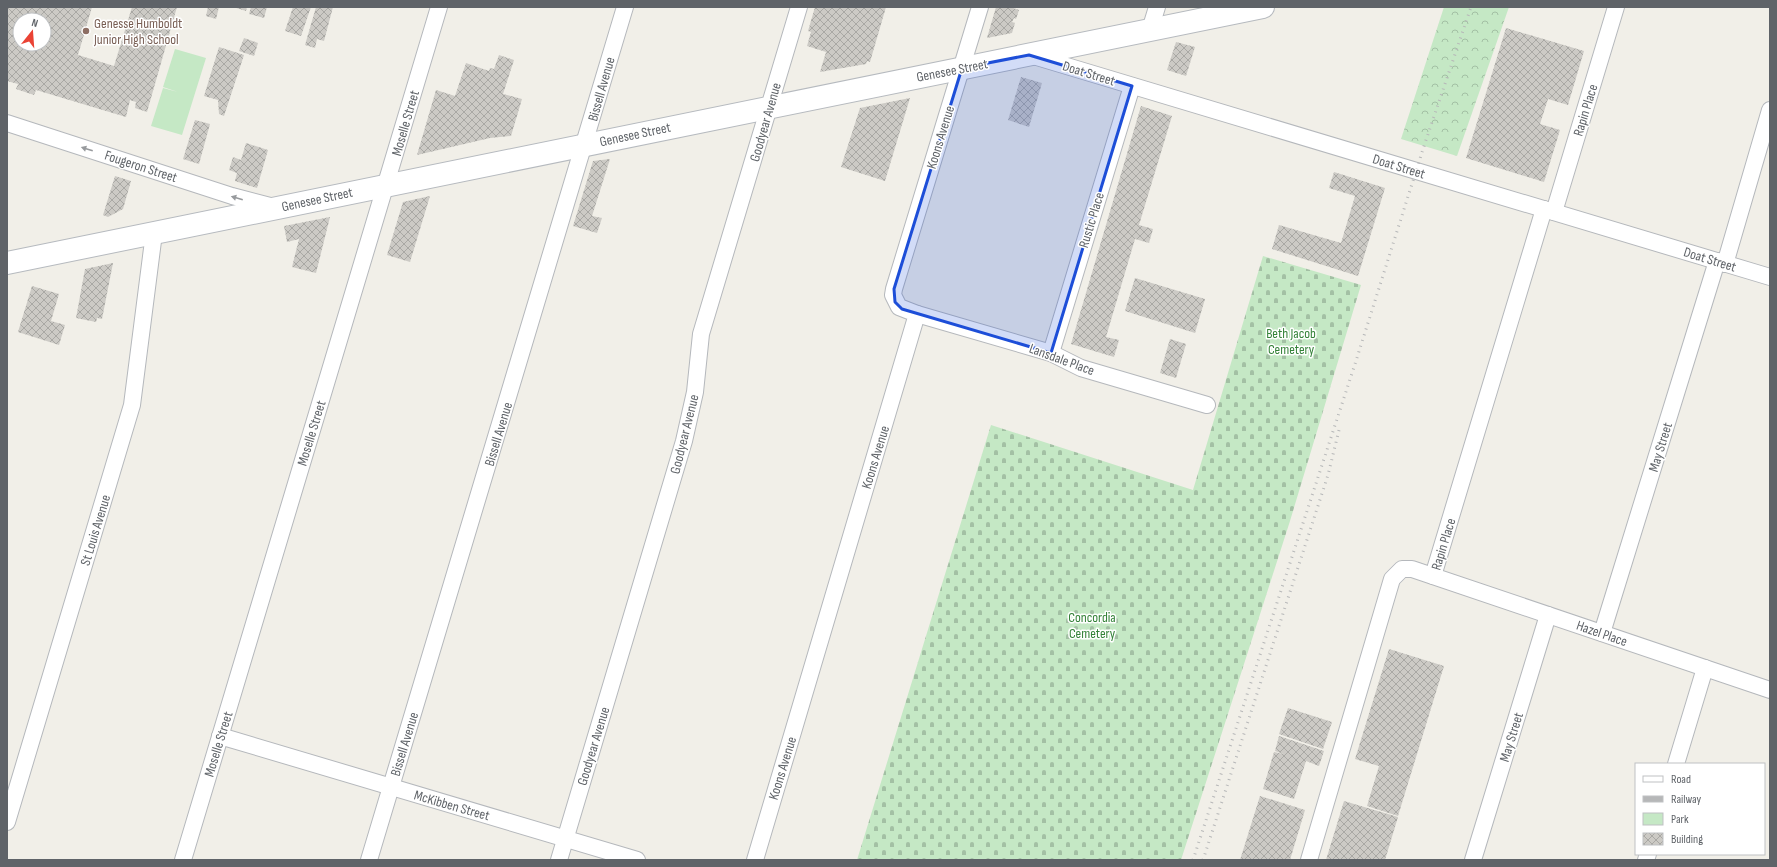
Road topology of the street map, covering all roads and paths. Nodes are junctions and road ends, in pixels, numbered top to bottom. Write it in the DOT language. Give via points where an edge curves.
graph roads {
  1 [pos="439,7"];
  2 [pos="625,7"];
  3 [pos="799,7"];
  4 [pos="980,7"];
  5 [pos="1157,7"];
  6 [pos="1263,7"];
  7 [pos="1616,7"];
  8 [pos="1150,30"];
  9 [pos="1029,55"];
  10 [pos="962,68"];
  11 [pos="1132,86"];
  12 [pos="769,107"];
  13 [pos="1770,110"];
  14 [pos="7,124"];
  15 [pos="585,144"];
  16 [pos="386,184"];
  17 [pos="275,208"];
  18 [pos="1549,211"];
  19 [pos="154,233"];
  20 [pos="1721,262"];
  21 [pos="7,263"];
  22 [pos="1770,277"];
  23 [pos="917,314"];
  24 [pos="1051,353"];
  25 [pos="1207,405"];
  26 [pos="1433,576"];
  27 [pos="1548,615"];
  28 [pos="1602,633"];
  29 [pos="1705,668"];
  30 [pos="1770,690"];
  31 [pos="220,736"];
  32 [pos="1676,763"];
  33 [pos="391,787"];
  34 [pos="7,822"];
  35 [pos="566,838"];
  36 [pos="183,860"];
  37 [pos="369,860"];
  38 [pos="559,860"];
  39 [pos="638,860"];
  40 [pos="755,860"];
  41 [pos="1309,860"];
  42 [pos="1473,860"];
  1 -- 16 [label="street, Moselle Street"];
  2 -- 15 [label="street, Bissell Avenue"];
  3 -- 12 [label="street, Goodyear Avenue"];
  4 -- 10 [label="street"];
  5 -- 8 [label="street"];
  6 -- 8 [label="main road, Genesee Street"];
  7 -- 18 [label="street, Rapin Place"];
  8 -- 9 [label="main road, Genesee Street"];
  9 -- 10 [label="main road, Genesee Street"];
  9 -- 11 [label="street, Doat Street"];
  10 -- 12 [label="main road, Genesee Street"];
  10 -- 23 [label="street, Koons Avenue" via="894,289 893,295 898,307"];
  11 -- 18 [label="street, Doat Street"];
  11 -- 24 [label="street, Rustic Place"];
  12 -- 15 [label="main road, Genesee Street"];
  12 -- 35 [label="street, Goodyear Avenue" via="700,338 693,400 684,441"];
  13 -- 20 [label="street, May Street"];
  17 -- 14 [label="street, Fougeron Street, one-way"];
  15 -- 16 [label="main road, Genesee Street"];
  15 -- 33 [label="street, Bissell Avenue"];
  16 -- 17 [label="main road, Genesee Street"];
  16 -- 31 [label="street, Moselle Street"];
  17 -- 19 [label="main road, Genesee Street"];
  18 -- 20 [label="street, Doat Street"];
  18 -- 26 [label="street, Rapin Place"];
  19 -- 21 [label="main road, Genesee Street"];
  19 -- 34 [label="street, St Louis Avenue" via="132,405"];
  20 -- 22 [label="street, Doat Street"];
  20 -- 28 [label="street, May Street"];
  23 -- 24 [label="street, Lansdale Place"];
  23 -- 40 [label="street, Koons Avenue"];
  24 -- 25 [label="street, Lansdale Place" via="1081,368"];
  26 -- 27 [label="street, Hazel Place"];
  26 -- 41 [label="street, Rapin Place" via="1406,568 1392,580"];
  27 -- 28 [label="street, Hazel Place"];
  27 -- 42 [label="street, May Street"];
  28 -- 29 [label="street, Hazel Place"];
  29 -- 30 [label="street, Hazel Place"];
  29 -- 32 [label="street"];
  31 -- 33 [label="street, McKibben Street"];
  31 -- 36 [label="street, Moselle Street"];
  33 -- 35 [label="street, McKibben Street"];
  33 -- 37 [label="street, Bissell Avenue"];
  35 -- 38 [label="street, Goodyear Avenue"];
  35 -- 39 [label="street, McKibben Street"];
}
